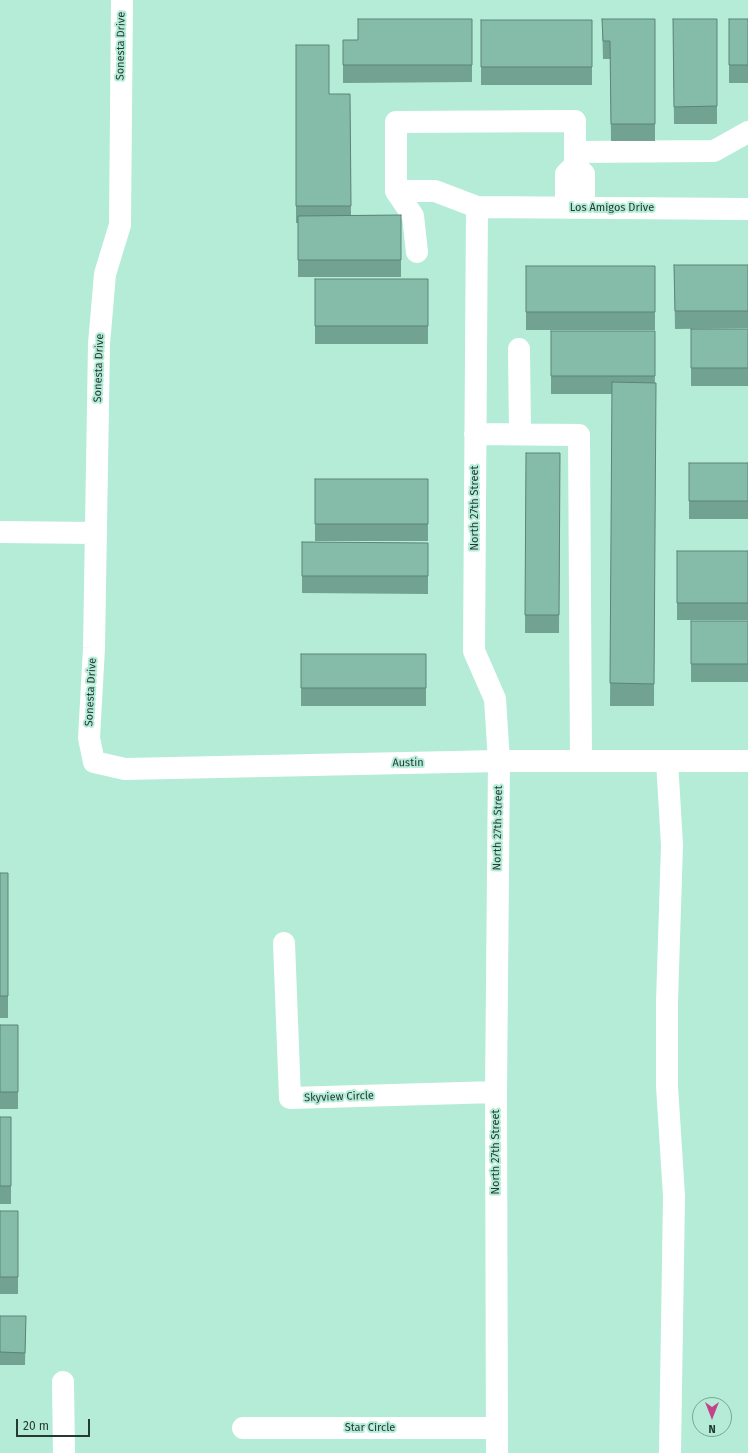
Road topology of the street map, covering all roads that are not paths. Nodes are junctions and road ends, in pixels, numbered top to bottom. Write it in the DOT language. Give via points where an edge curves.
graph roads {
  1 [pos="122,0"];
  2 [pos="748,132"];
  3 [pos="575,159"];
  4 [pos="396,192"];
  5 [pos="477,207"];
  6 [pos="575,207"];
  7 [pos="748,208"];
  8 [pos="417,252"];
  9 [pos="519,349"];
  10 [pos="475,434"];
  11 [pos="520,434"];
  12 [pos="0,532"];
  13 [pos="96,533"];
  14 [pos="89,738"];
  15 [pos="499,761"];
  16 [pos="581,761"];
  17 [pos="667,761"];
  18 [pos="748,761"];
  19 [pos="284,943"];
  20 [pos="496,1092"];
  21 [pos="63,1382"];
  22 [pos="243,1428"];
  23 [pos="496,1428"];
  24 [pos="64,1453"];
  25 [pos="497,1453"];
  26 [pos="670,1453"];
  1 -- 13 [label="street, Sonesta Drive" via="120,225 105,274 99,344"];
  2 -- 3 [label="street" via="714,151"];
  3 -- 4 [label="street" via="575,121 396,122"];
  3 -- 6 [label="street" via="584,174"];
  4 -- 5 [label="street" via="435,191"];
  4 -- 8 [label="street" via="414,216"];
  5 -- 6 [label="street, Los Amigos Drive"];
  5 -- 10 [label="street, North 27th Street"];
  6 -- 7 [label="street, Los Amigos Drive"];
  9 -- 11 [label="street"];
  10 -- 11 [label="street"];
  10 -- 15 [label="street, North 27th Street" via="474,651 495,699"];
  11 -- 16 [label="street" via="579,435"];
  12 -- 13 [label="street"];
  13 -- 14 [label="street, Sonesta Drive"];
  14 -- 15 [label="street, Austin" via="94,762 125,769"];
  15 -- 16 [label="street, Austin"];
  15 -- 20 [label="street, North 27th Street"];
  16 -- 17 [label="street, Austin"];
  17 -- 18 [label="street, Austin"];
  17 -- 26 [label="street" via="672,845 667,1086 674,1196"];
  19 -- 20 [label="street, Skyview Circle" via="290,1098"];
  20 -- 23 [label="street, North 27th Street"];
  21 -- 24 [label="street"];
  22 -- 23 [label="street, Star Circle"];
  23 -- 25 [label="street, North 27th Street"];
}
